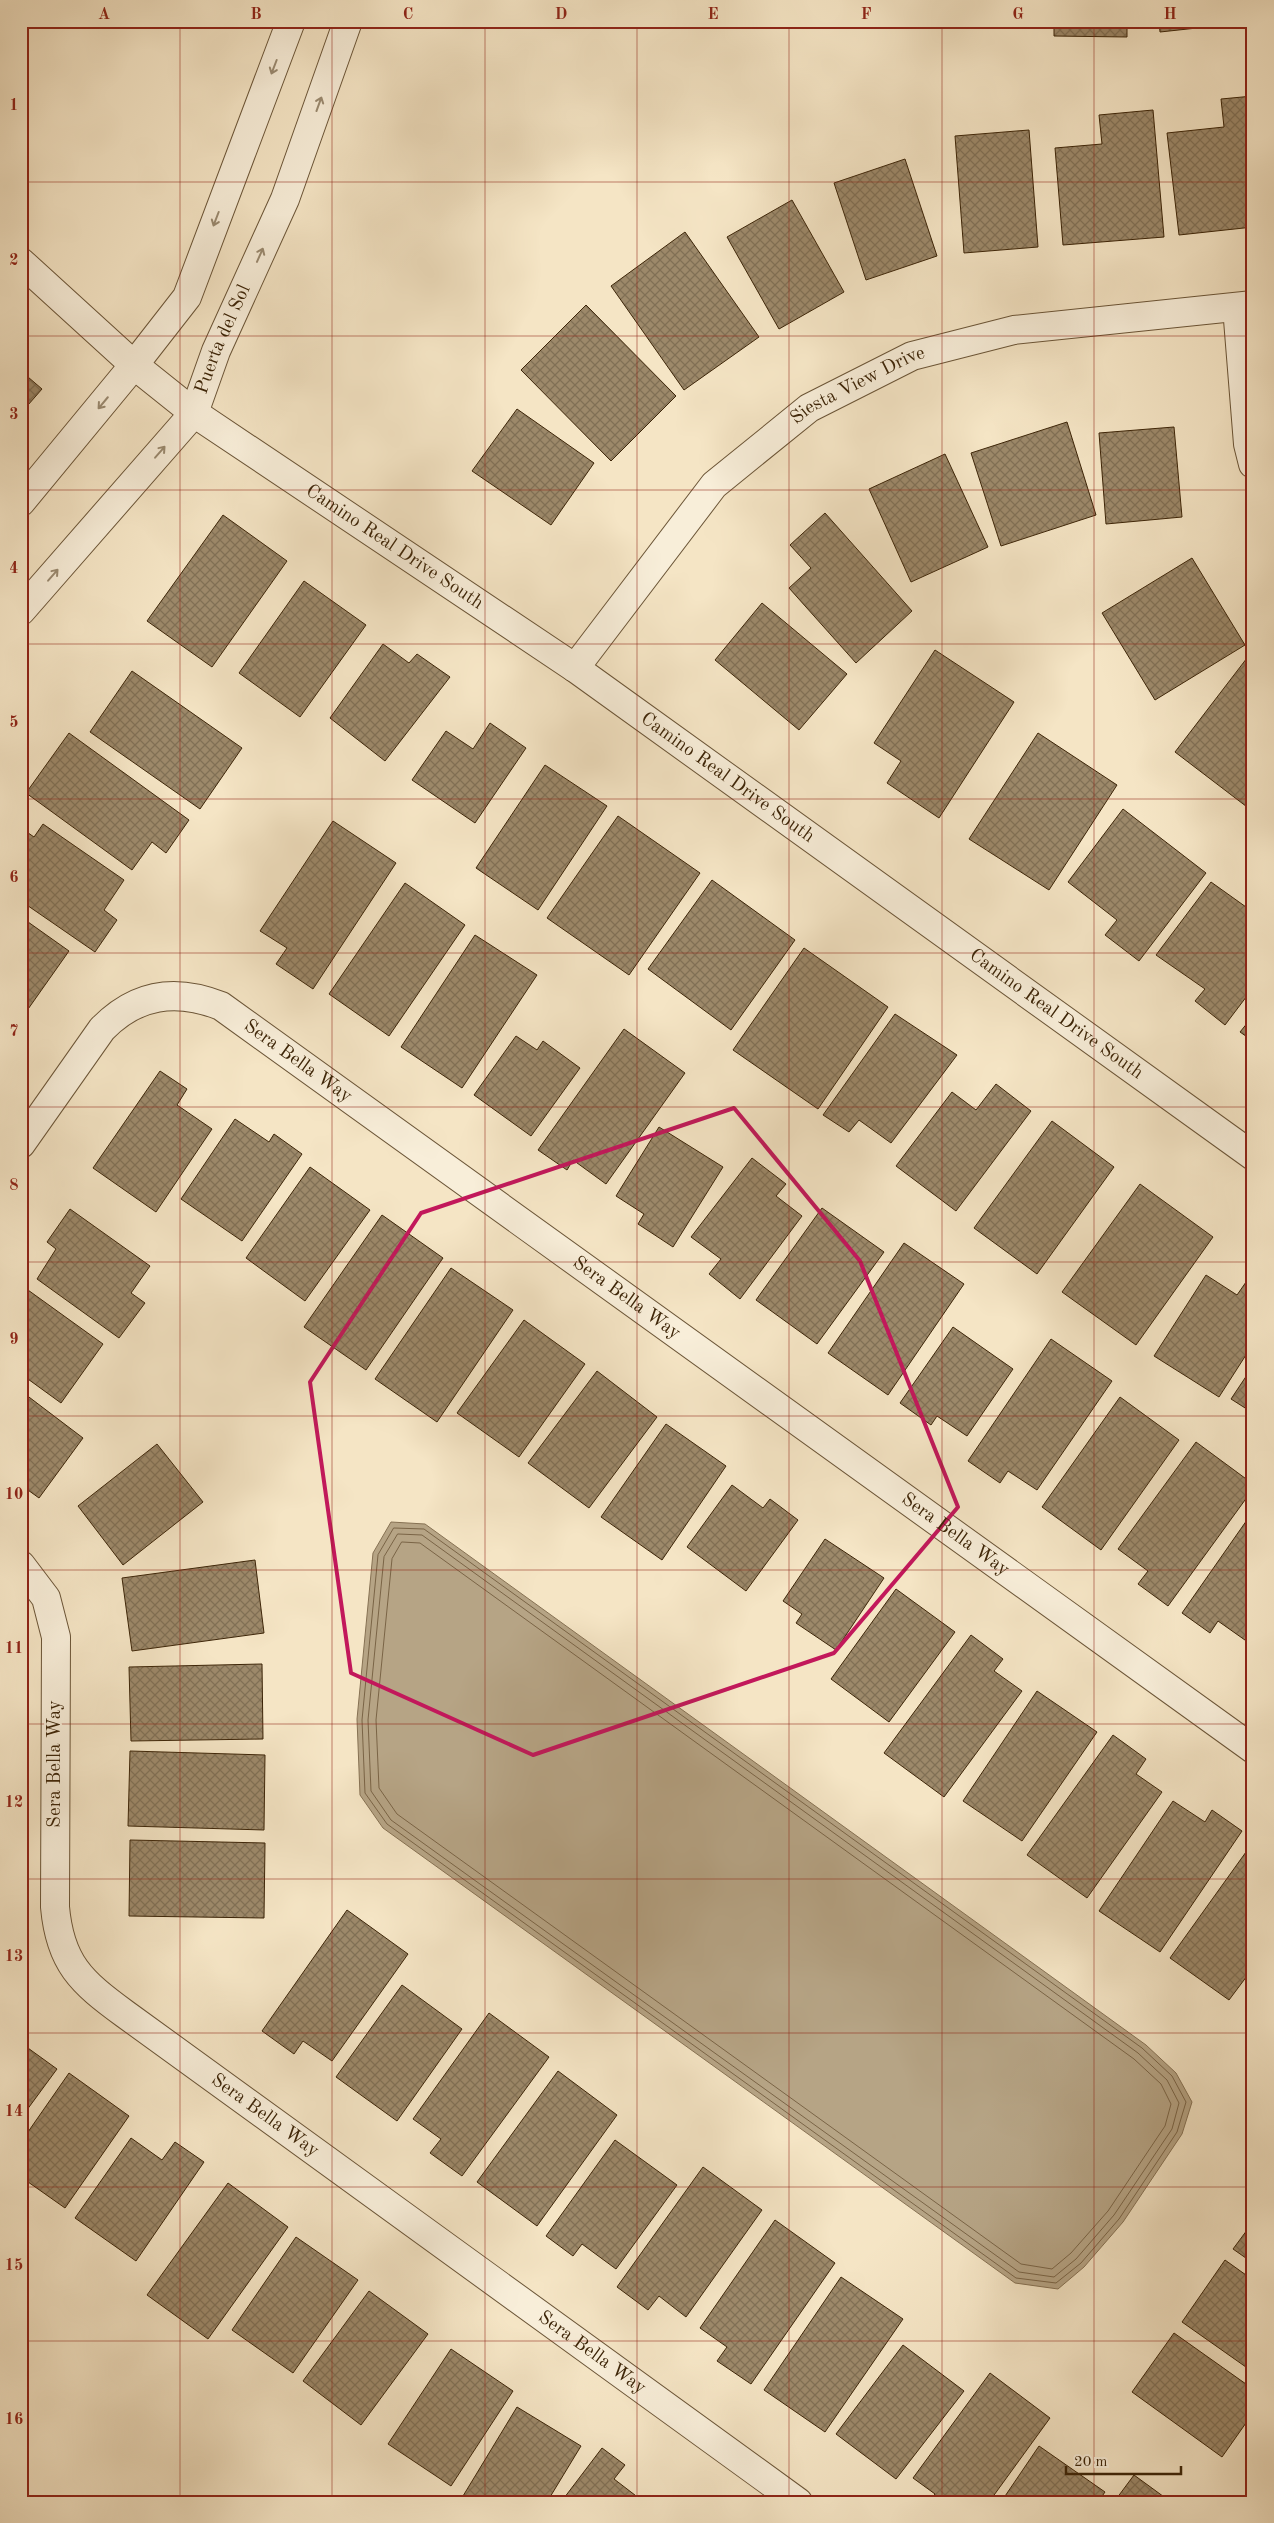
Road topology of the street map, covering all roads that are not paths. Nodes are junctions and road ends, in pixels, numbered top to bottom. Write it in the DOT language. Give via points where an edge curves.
graph roads {
  1 [pos="291,21"];
  2 [pos="348,21"];
  3 [pos="21,262"];
  4 [pos="1245,306"];
  5 [pos="134,365"];
  6 [pos="194,413"];
  7 [pos="1253,464"];
  8 [pos="21,502"];
  9 [pos="21,611"];
  10 [pos="576,668"];
  11 [pos="21,1144"];
  12 [pos="1253,1156"];
  13 [pos="21,1565"];
  14 [pos="1253,1749"];
  15 [pos="798,2502"];
  1 -- 5 [label="street, one-way" via="187,297"];
  6 -- 2 [label="street, Puerta del Sol, one-way" via="216,351 285,199"];
  3 -- 5 [label="street, Camino Real Drive South"];
  4 -- 7 [label="street" via="1248,444"];
  4 -- 10 [label="street, Siesta View Drive" via="1014,330 912,356 809,408 714,485"];
  5 -- 6 [label="street, Camino Real Drive South"];
  5 -- 8 [label="street, one-way"];
  9 -- 6 [label="street, Puerta del Sol, one-way"];
  6 -- 10 [label="street, Camino Real Drive South"];
  10 -- 12 [label="street, Camino Real Drive South"];
  11 -- 14 [label="street, Sera Bella Way" via="102,1029 116,1015 142,1000 157,997 189,997 221,1006"];
  13 -- 15 [label="street, Sera Bella Way" via="46,1598 56,1637 54,1907 62,1950 74,1969 106,2000"];
}
